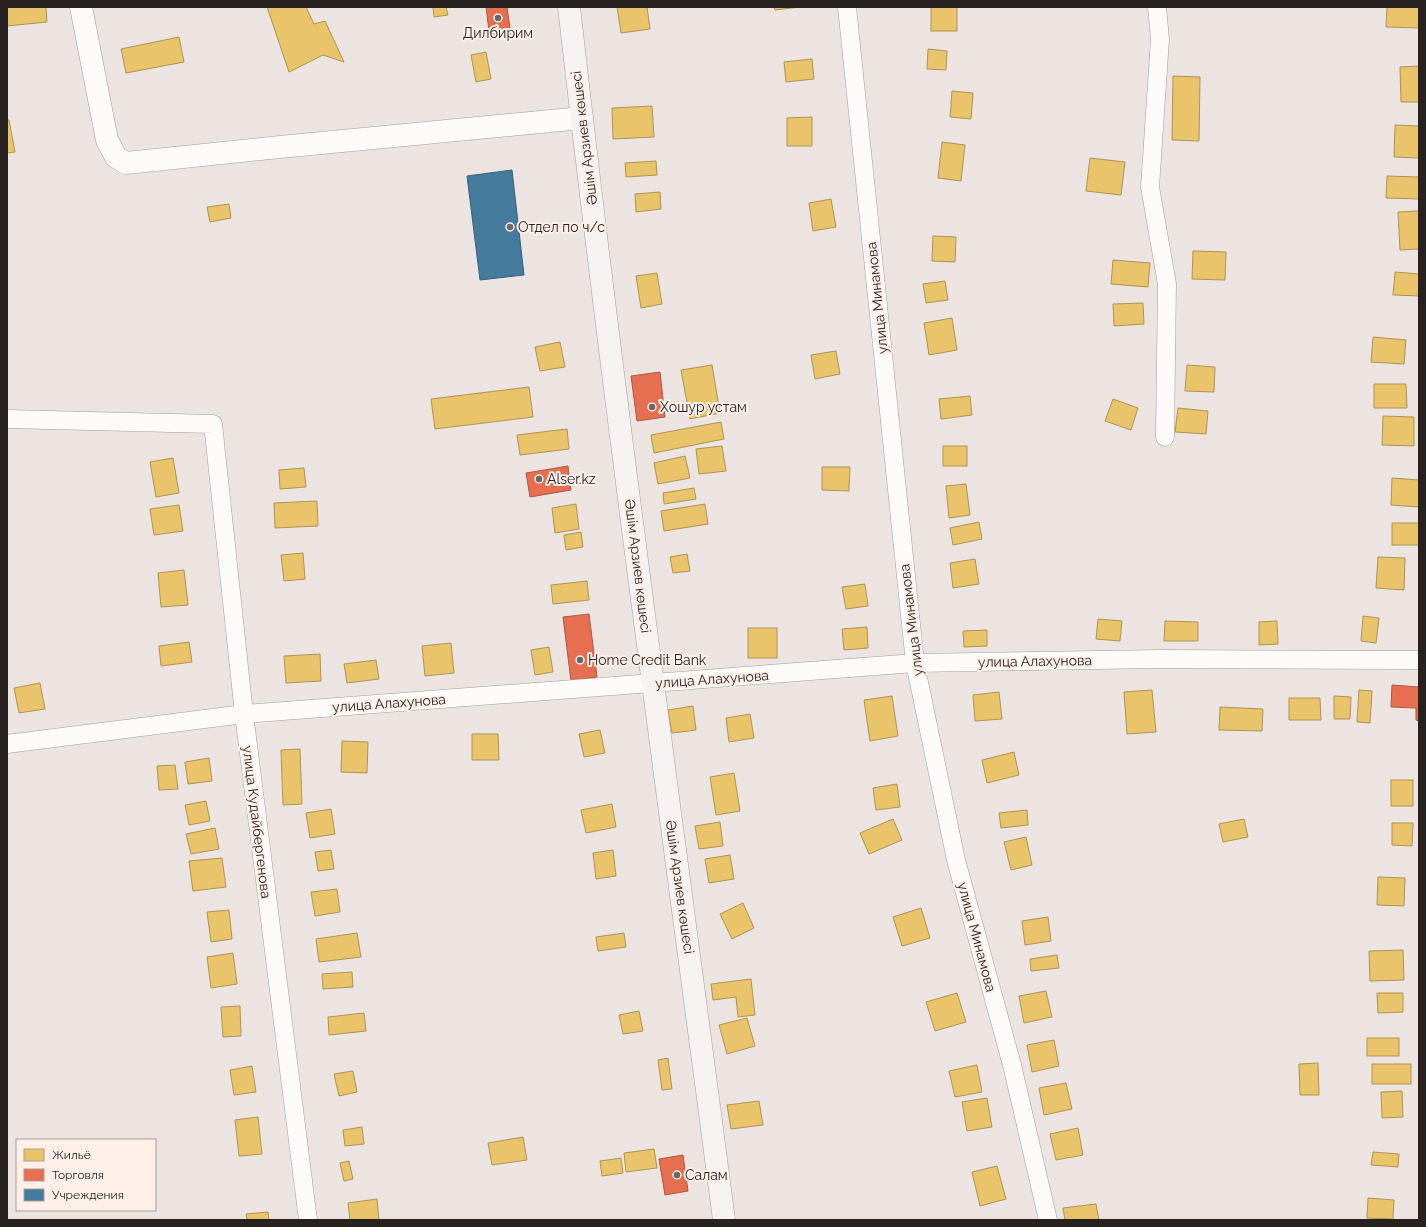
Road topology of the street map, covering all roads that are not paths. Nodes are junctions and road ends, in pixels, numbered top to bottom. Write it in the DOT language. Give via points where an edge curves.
graph roads {
  1 [pos="81,7"];
  2 [pos="569,7"];
  3 [pos="847,7"];
  4 [pos="1157,7"];
  5 [pos="582,118"];
  6 [pos="7,418"];
  7 [pos="1164,437"];
  8 [pos="1419,660"];
  9 [pos="915,663"];
  10 [pos="653,684"];
  11 [pos="244,714"];
  12 [pos="7,744"];
  13 [pos="308,1220"];
  14 [pos="724,1220"];
  15 [pos="1048,1220"];
  1 -- 5 [label="street" via="107,140 116,157 126,163"];
  2 -- 5 [label="main road, Әшім Арзиев көшесі"];
  3 -- 9 [label="street, улица Минамова"];
  4 -- 7 [label="street" via="1160,39 1150,187 1167,284"];
  5 -- 10 [label="main road, Әшім Арзиев көшесі"];
  6 -- 11 [label="street, улица Кудайбергенова" via="213,424"];
  8 -- 9 [label="street, улица Алахунова" via="1160,659"];
  9 -- 10 [label="street, улица Алахунова"];
  9 -- 15 [label="street, улица Минамова" via="956,860 1012,1065"];
  10 -- 11 [label="street, улица Алахунова"];
  10 -- 14 [label="main road, Әшім Арзиев көшесі"];
  11 -- 12 [label="street, улица Алахунова"];
  11 -- 13 [label="street, улица Кудайбергенова"];
}
